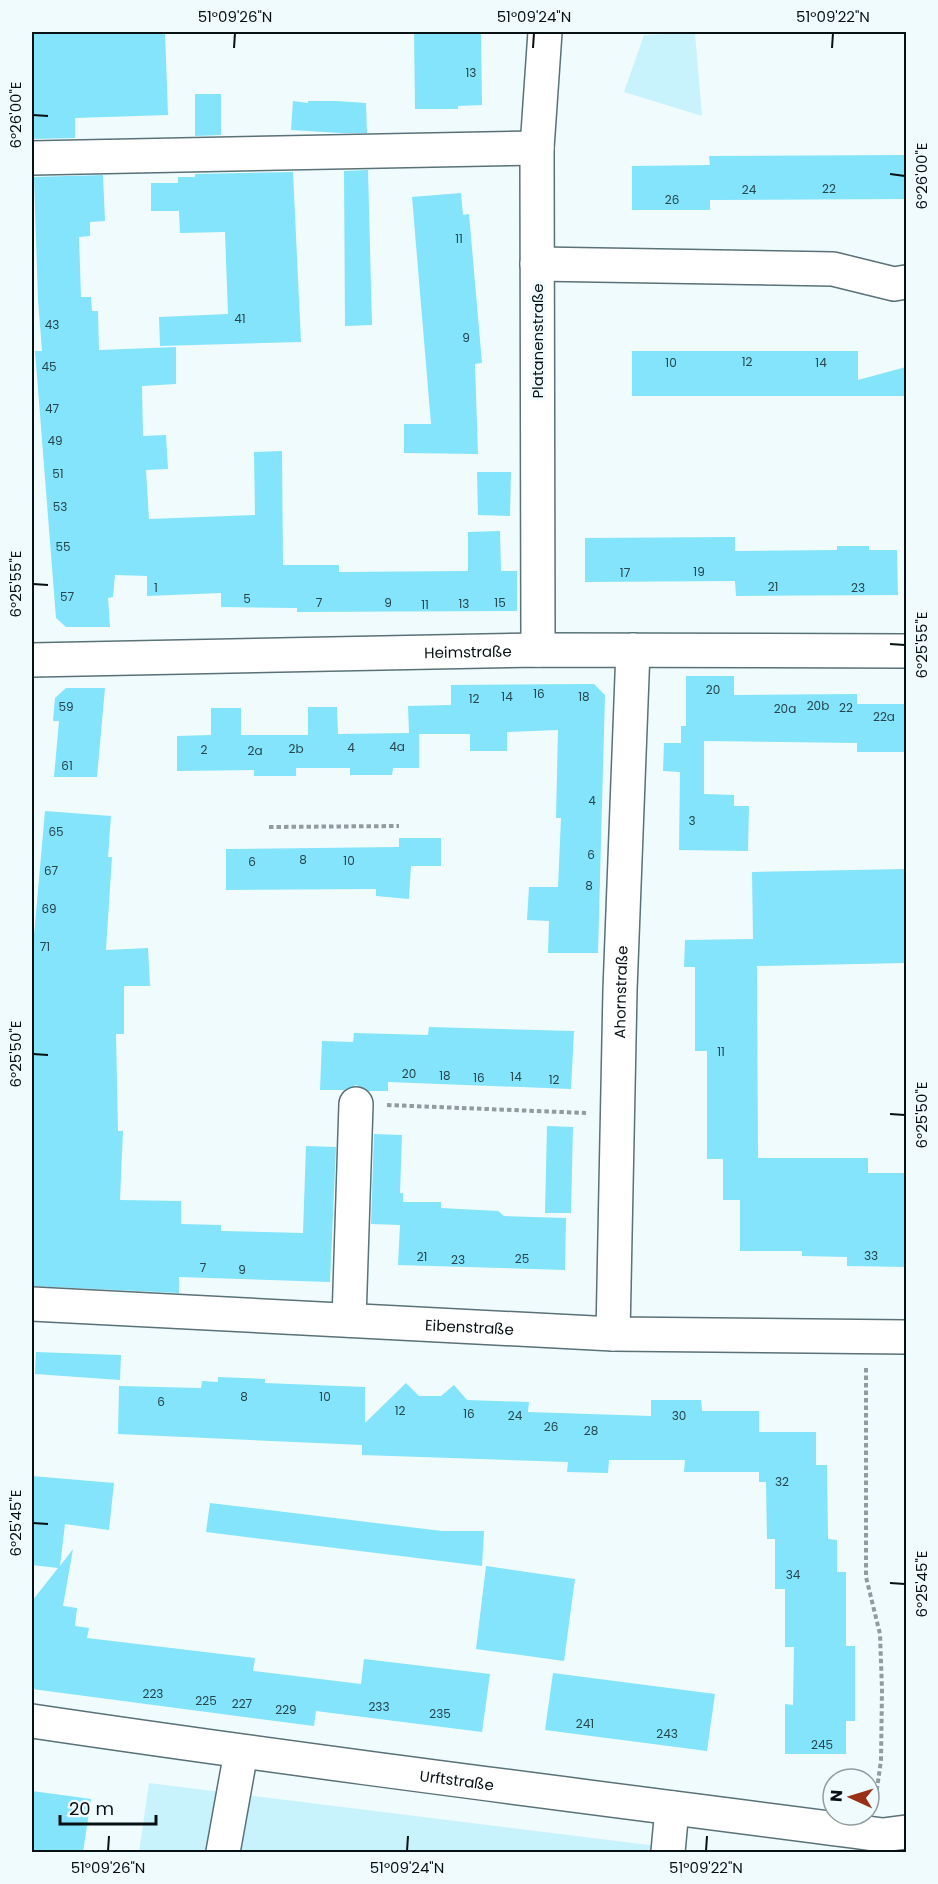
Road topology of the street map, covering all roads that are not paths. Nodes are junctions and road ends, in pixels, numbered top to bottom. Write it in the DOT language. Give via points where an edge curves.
graph roads {
  1 [pos="545,32"];
  2 [pos="537,147"];
  3 [pos="32,158"];
  4 [pos="537,264"];
  5 [pos="906,282"];
  6 [pos="538,650"];
  7 [pos="633,650"];
  8 [pos="906,651"];
  9 [pos="32,660"];
  10 [pos="356,1104"];
  11 [pos="32,1304"];
  12 [pos="349,1320"];
  13 [pos="613,1334"];
  14 [pos="906,1337"];
  15 [pos="32,1721"];
  16 [pos="241,1752"];
  17 [pos="672,1808"];
  18 [pos="892,1836"];
  19 [pos="223,1852"];
  20 [pos="668,1852"];
  1 -- 2 [label="street, Platanenstraße"];
  2 -- 3 [label="street"];
  2 -- 4 [label="street, Platanenstraße"];
  4 -- 5 [label="street" via="833,269 894,284"];
  4 -- 6 [label="street, Platanenstraße"];
  6 -- 7 [label="street, Heimstraße"];
  6 -- 9 [label="street, Heimstraße"];
  7 -- 8 [label="street, Heimstraße"];
  7 -- 13 [label="street, Ahornstraße" via="620,990"];
  10 -- 12 [label="street"];
  11 -- 12 [label="street, Eibenstraße"];
  12 -- 13 [label="street, Eibenstraße"];
  13 -- 14 [label="street, Eibenstraße"];
  15 -- 16 [label="street, Urftstraße"];
  16 -- 17 [label="street, Urftstraße"];
  16 -- 19 [label="street"];
  17 -- 18 [label="street, Urftstraße"];
  17 -- 20 [label="street"];
}
